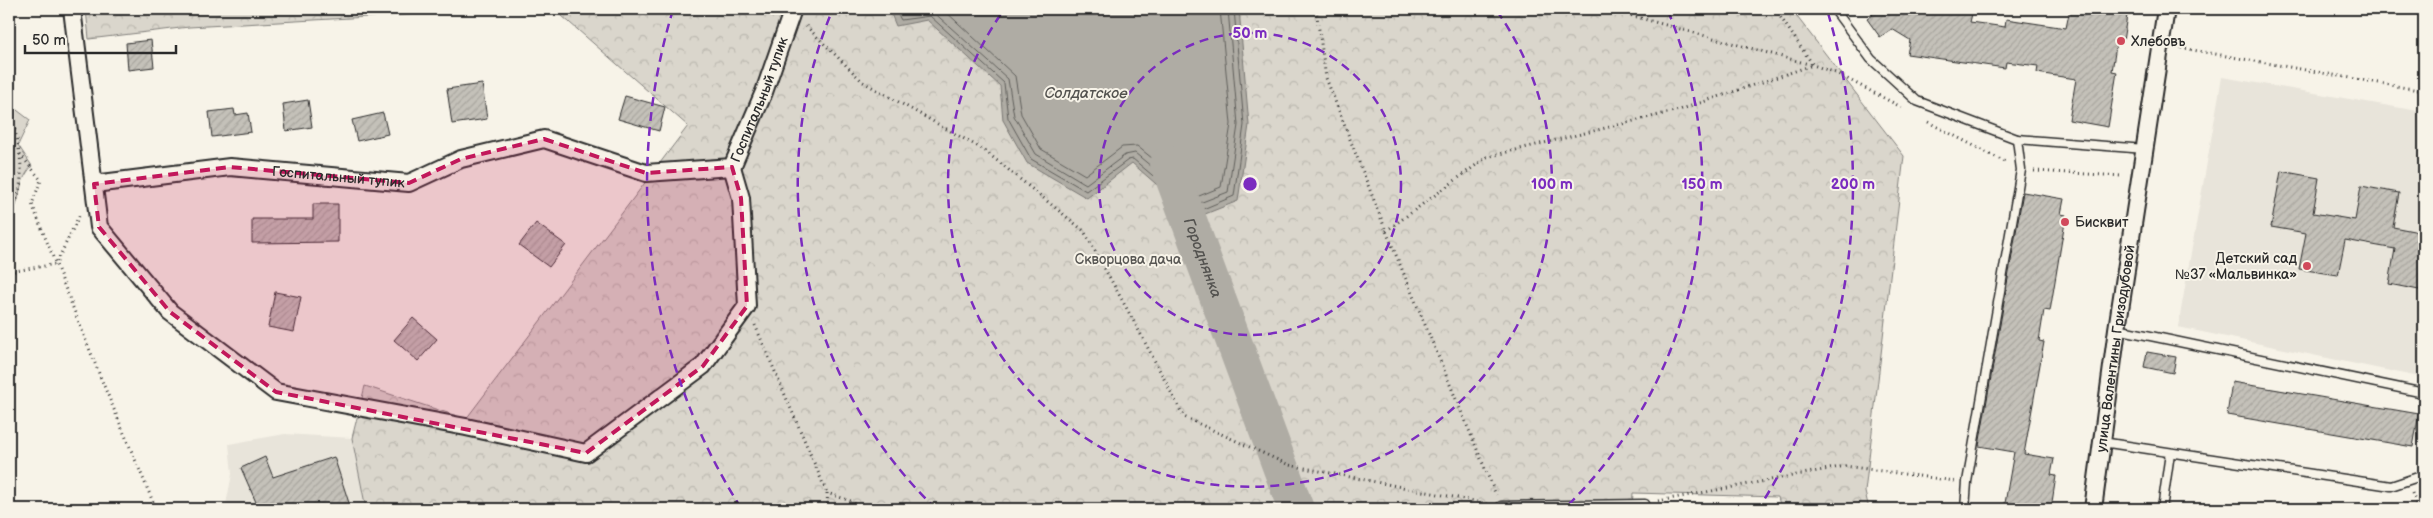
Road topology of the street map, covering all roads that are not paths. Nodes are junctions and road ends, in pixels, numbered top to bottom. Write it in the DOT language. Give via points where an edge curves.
graph roads {
  1 [pos="72,9"];
  2 [pos="1834,9"];
  3 [pos="2166,9"];
  4 [pos="793,11"];
  5 [pos="2016,139"];
  6 [pos="2145,149"];
  7 [pos="732,167"];
  8 [pos="94,184"];
  9 [pos="2117,328"];
  10 [pos="2424,394"];
  11 [pos="2102,442"];
  12 [pos="2170,453"];
  13 [pos="2424,475"];
  14 [pos="1501,506"];
  15 [pos="1645,507"];
  16 [pos="1965,509"];
  17 [pos="2093,509"];
  18 [pos="2162,509"];
  1 -- 8 [label="street"];
  2 -- 5 [label="lane" via="1871,58 1917,101"];
  3 -- 6 [label="street, улица Валентины Гризодубовой"];
  4 -- 7 [label="street, Госпитальный тупик"];
  5 -- 6 [label="lane"];
  5 -- 16 [label="lane" via="2021,170"];
  6 -- 9 [label="street, улица Валентины Гризодубовой"];
  7 -- 8 [label="street, Госпитальный тупик" via="646,173 544,138 462,159 409,183 230,167"];
  7 -- 8 [label="street" via="741,198 747,306 703,366 586,453 276,392 170,312 99,227"];
  9 -- 10 [label="lane"];
  9 -- 11 [label="street, улица Валентины Гризодубовой"];
  11 -- 12 [label="lane"];
  11 -- 17 [label="street, улица Валентины Гризодубовой"];
  12 -- 13 [label="lane" via="2391,486"];
  12 -- 18 [label="lane"];
  14 -- 15 [label="lane"];
}
